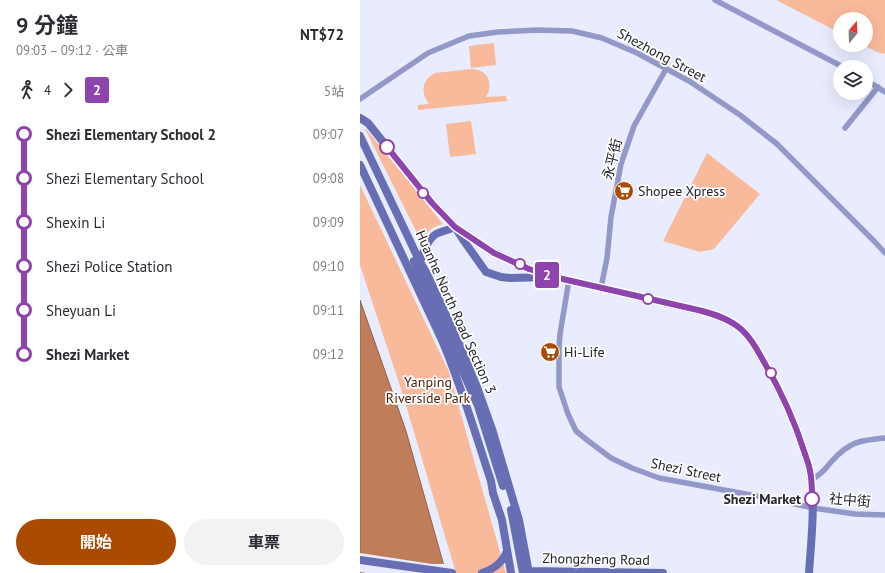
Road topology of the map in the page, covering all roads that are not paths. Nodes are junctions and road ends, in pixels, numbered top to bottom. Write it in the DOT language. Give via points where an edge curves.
graph roads {
  1 [pos="716,0"];
  2 [pos="833,62"];
  3 [pos="666,68"];
  4 [pos="873,84"];
  5 [pos="878,87"];
  6 [pos="885,92"];
  7 [pos="360,98"];
  8 [pos="360,118"];
  9 [pos="845,128"];
  10 [pos="360,136"];
  11 [pos="360,144"];
  12 [pos="360,165"];
  13 [pos="455,227"];
  14 [pos="885,253"];
  15 [pos="420,262"];
  16 [pos="554,277"];
  17 [pos="569,280"];
  18 [pos="601,288"];
  19 [pos="460,385"];
  20 [pos="885,438"];
  21 [pos="811,480"];
  22 [pos="491,481"];
  23 [pos="813,508"];
  24 [pos="885,515"];
  25 [pos="360,560"];
  26 [pos="360,565"];
  27 [pos="527,572"];
  28 [pos="414,573"];
  29 [pos="452,573"];
  30 [pos="482,573"];
  31 [pos="511,573"];
  32 [pos="518,573"];
  33 [pos="663,573"];
  34 [pos="809,573"];
  1 -- 2 [label="street"];
  3 -- 7 [label="street, Shezhong Street" via="622,46 588,34 537,30 498,32 469,36 428,53"];
  3 -- 14 [label="street, Shezhong Street" via="702,89 777,144"];
  3 -- 18 [label="street, 永平街" via="634,126 621,164"];
  4 -- 5 [label="street"];
  5 -- 6 [label="street"];
  5 -- 9 [label="street"];
  8 -- 13 [label="main road" via="368,123 432,203"];
  10 -- 15 [label="main road, Huanhe North Road Section 3"];
  11 -- 27 [label="main road" via="478,406"];
  12 -- 19 [label="main road, Huanhe North Road Section 3" via="441,338"];
  13 -- 15 [label="main road" via="431,238"];
  13 -- 16 [label="main road" via="494,253"];
  13 -- 16 [label="main road" via="486,272 511,278"];
  15 -- 27 [label="main road, Huanhe North Road Section 3" via="458,341 492,429 518,520"];
  16 -- 17 [label="main road"];
  17 -- 18 [label="main road"];
  17 -- 23 [label="street, Shezi Street" via="560,334 558,377 559,387 576,431 611,458 646,474"];
  18 -- 21 [label="main road" via="708,313 731,322 742,330 754,344 777,384 799,434"];
  19 -- 22 [label="main road, Huanhe North Road Section 3"];
  19 -- 30 [label="main road" via="476,415 508,522 510,539 502,561"];
  20 -- 21 [label="street" via="853,444 836,457 819,476"];
  21 -- 23 [label="main road"];
  22 -- 31 [label="main road, Huanhe North Road Section 3" via="502,520"];
  22 -- 32 [label="main road" via="512,534"];
  23 -- 24 [label="street, 社中街"];
  23 -- 34 [label="main road"];
  25 -- 29 [label="main road"];
  26 -- 28 [label="main road"];
  27 -- 33 [label="main road, Zhongzheng Road"];
}
